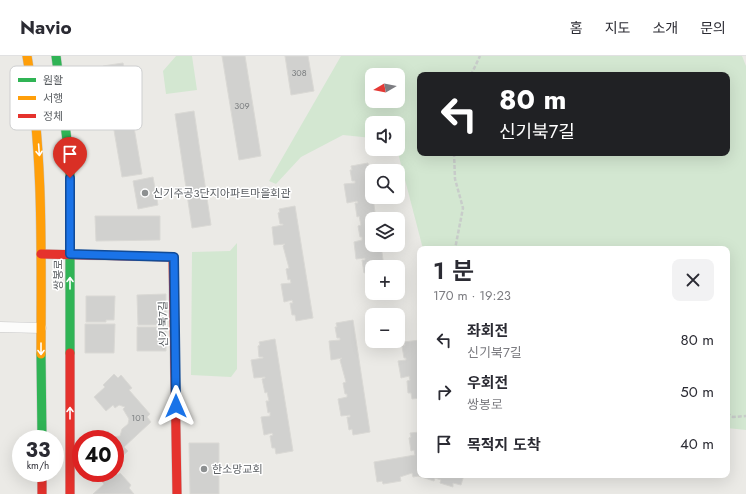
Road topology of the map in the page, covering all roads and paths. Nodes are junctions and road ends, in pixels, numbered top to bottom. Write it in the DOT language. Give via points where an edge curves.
graph roads {
  1 [pos="27,56"];
  2 [pos="56,56"];
  3 [pos="480,56"];
  4 [pos="29,66"];
  5 [pos="57,66"];
  6 [pos="473,72"];
  7 [pos="37,130"];
  8 [pos="66,130"];
  9 [pos="454,156"];
  10 [pos="456,246"];
  11 [pos="41,254"];
  12 [pos="70,254"];
  13 [pos="0,327"];
  14 [pos="41,328"];
  15 [pos="730,415"];
  16 [pos="746,416"];
  17 [pos="42,430"];
  18 [pos="42,482"];
  19 [pos="42,494"];
  20 [pos="70,494"];
  21 [pos="177,494"];
  1 -- 4 [label="street, 쌍봉로, one-way"];
  2 -- 5 [label="street, 쌍봉로"];
  3 -- 6 [label="path"];
  7 -- 11 [label="street, 쌍봉로, one-way"];
  8 -- 12 [label="street, 쌍봉로" via="70,163"];
  9 -- 10 [label="path" via="455,179 463,208"];
  11 -- 12 [label="street"];
  11 -- 14 [label="street, 쌍봉로"];
  20 -- 12 [label="street, 쌍봉로, one-way"];
  12 -- 21 [label="street, 신기북7길" via="174,257"];
  13 -- 14 [label="street"];
  14 -- 17 [label="street, 쌍봉로, one-way"];
  15 -- 16 [label="path"];
  18 -- 19 [label="street"];
}
